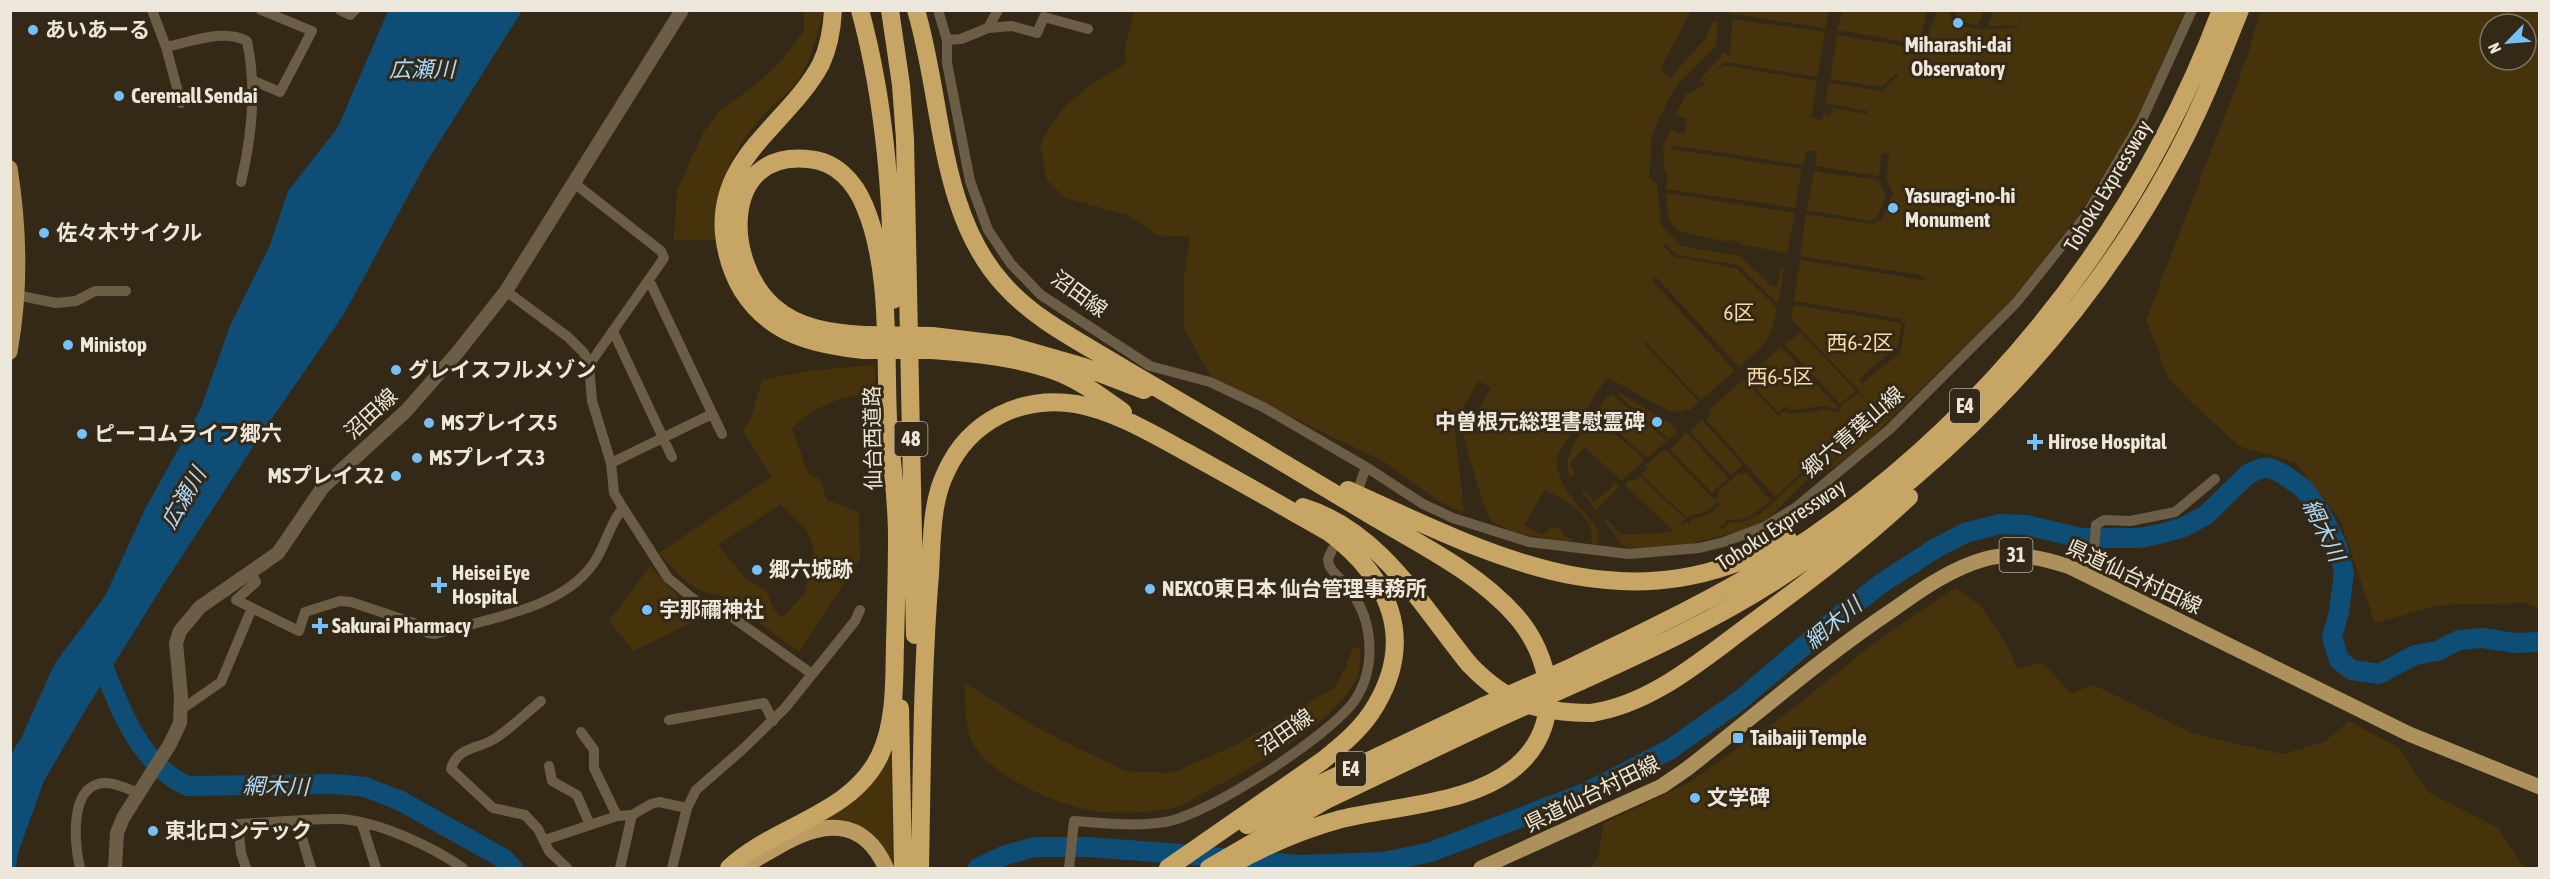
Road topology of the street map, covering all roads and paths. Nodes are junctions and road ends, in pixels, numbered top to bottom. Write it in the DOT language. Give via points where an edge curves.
graph roads {
  1 [pos="261,10"];
  2 [pos="340,10"];
  3 [pos="356,10"];
  4 [pos="682,10"];
  5 [pos="833,10"];
  6 [pos="860,10"];
  7 [pos="890,10"];
  8 [pos="916,10"];
  9 [pos="938,10"];
  10 [pos="998,10"];
  11 [pos="2192,10"];
  12 [pos="2222,10"];
  13 [pos="2240,10"];
  14 [pos="156,11"];
  15 [pos="988,28"];
  16 [pos="1088,29"];
  17 [pos="947,40"];
  18 [pos="166,47"];
  19 [pos="252,80"];
  20 [pos="181,103"];
  21 [pos="10,168"];
  22 [pos="241,182"];
  23 [pos="574,183"];
  24 [pos="649,280"];
  25 [pos="126,291"];
  26 [pos="506,291"];
  27 [pos="14,295"];
  28 [pos="613,331"];
  29 [pos="864,342"];
  30 [pos="932,343"];
  31 [pos="2025,344"];
  32 [pos="10,352"];
  33 [pos="589,365"];
  34 [pos="2001,396"];
  35 [pos="1185,406"];
  36 [pos="712,414"];
  37 [pos="722,434"];
  38 [pos="663,438"];
  39 [pos="1164,440"];
  40 [pos="672,458"];
  41 [pos="1281,460"];
  42 [pos="611,463"];
  43 [pos="1366,467"];
  44 [pos="2215,479"];
  45 [pos="1360,484"];
  46 [pos="1261,494"];
  47 [pos="623,508"];
  48 [pos="897,534"];
  49 [pos="1332,550"];
  50 [pos="251,574"];
  51 [pos="2092,577"];
  52 [pos="252,608"];
  53 [pos="860,610"];
  54 [pos="812,674"];
  55 [pos="1576,674"];
  56 [pos="541,701"];
  57 [pos="182,709"];
  58 [pos="1488,713"];
  59 [pos="669,720"];
  60 [pos="773,721"];
  61 [pos="581,732"];
  62 [pos="549,766"];
  63 [pos="2540,787"];
  64 [pos="139,793"];
  65 [pos="687,808"];
  66 [pos="632,815"];
  67 [pos="617,816"];
  68 [pos="297,821"];
  69 [pos="362,824"];
  70 [pos="590,825"];
  71 [pos="545,840"];
  72 [pos="1215,840"];
  73 [pos="1069,864"];
  74 [pos="80,868"];
  75 [pos="116,868"];
  76 [pos="246,868"];
  77 [pos="311,868"];
  78 [pos="376,868"];
  79 [pos="463,868"];
  80 [pos="567,868"];
  81 [pos="620,868"];
  82 [pos="672,868"];
  83 [pos="729,868"];
  84 [pos="744,868"];
  85 [pos="886,868"];
  86 [pos="903,868"];
  87 [pos="920,868"];
  88 [pos="1168,868"];
  89 [pos="1180,868"];
  90 [pos="1209,868"];
  91 [pos="1226,868"];
  92 [pos="1481,868"];
  1 -- 19 [label="street" via="312,31 280,92"];
  2 -- 3 [label="street" via="351,15"];
  4 -- 23 [label="street, 沼田線"];
  5 -- 29 [label="highway" via="828,44 814,75 743,159 734,176 724,226 737,282 761,314 791,335 808,341"];
  6 -- 48 [label="highway, 仙台西道路 / 48" via="878,88 887,160 893,264"];
  7 -- 87 [label="highway, 仙台西道路 / 48" via="906,139"];
  8 -- 35 [label="highway" via="958,204 990,268 1004,286 1043,318"];
  9 -- 17 [label="street, 沼田線"];
  10 -- 15 [label="street"];
  11 -- 43 [label="street, 郷六青葉山線" via="2160,85 2110,177 2087,214 2016,303 1890,429 1795,508 1764,527 1707,546 1654,553 1629,554 1529,542 1453,518 1423,504"];
  12 -- 31 [label="highway, Tohoku Expressway / E4" via="2184,100 2133,195 2061,300"];
  13 -- 34 [label="highway, Tohoku Expressway / E4" via="2196,115 2141,215 2074,310"];
  14 -- 18 [label="street"];
  15 -- 16 [label="street" via="1012,26 1037,33 1044,17"];
  15 -- 17 [label="street"];
  17 -- 43 [label="street, 沼田線" via="946,63 968,170 984,220 1011,264 1041,295 1150,366 1210,382 1263,407"];
  18 -- 19 [label="street" via="225,34 238,36 247,41"];
  18 -- 20 [label="street"];
  19 -- 22 [label="street" via="249,148"];
  21 -- 27 [label="main road" via="19,243"];
  23 -- 24 [label="street" via="661,250 664,258"];
  23 -- 26 [label="street, 沼田線"];
  24 -- 28 [label="street"];
  24 -- 36 [label="street"];
  25 -- 27 [label="street" via="94,291 76,301 56,303"];
  26 -- 33 [label="street" via="568,337 584,353"];
  26 -- 50 [label="street, 沼田線" via="406,411 323,487 278,553"];
  27 -- 32 [label="main road"];
  28 -- 33 [label="street"];
  28 -- 38 [label="street"];
  29 -- 30 [label="highway, bridge"];
  29 -- 48 [label="highway" via="789,318 774,307 752,279 739,247 739,211 750,182 771,165 798,158 812,159 839,170 857,191 870,219 882,288"];
  30 -- 35 [label="highway" via="1008,345 1084,367"];
  30 -- 39 [label="highway" via="1056,371"];
  31 -- 41 [label="highway" via="1865,485 1799,532 1736,564 1669,580 1597,581 1531,566 1460,540"];
  31 -- 55 [label="highway, Tohoku Expressway / E4" via="1909,459 1820,530 1767,566"];
  33 -- 42 [label="street" via="592,401"];
  34 -- 46 [label="highway, bridge" via="1910,496 1840,557 1655,690 1620,708 1591,713 1551,712 1515,701 1498,691 1469,664 1406,581 1368,544 1327,517"];
  34 -- 55 [label="highway, Tohoku Expressway / E4" via="1911,481 1803,562 1728,608"];
  35 -- 41 [label="highway"];
  36 -- 37 [label="street"];
  36 -- 38 [label="street"];
  38 -- 40 [label="street"];
  38 -- 42 [label="street"];
  39 -- 46 [label="highway"];
  39 -- 87 [label="highway" via="1093,408 1039,403 993,418 969,437 951,460 938,496 929,582 922,706"];
  41 -- 91 [label="highway" via="1453,564 1501,601 1531,636 1542,659 1549,705 1536,744 1519,764 1497,780 1456,796 1337,820 1269,846"];
  42 -- 47 [label="street" via="614,493"];
  43 -- 45 [label="street"];
  44 -- 51 [label="street" via="2175,512 2130,521 2104,520 2096,525"];
  46 -- 72 [label="highway" via="1330,533 1378,581 1393,625 1392,669 1376,707 1344,743"];
  47 -- 52 [label="street" via="613,519 592,565 575,582 508,616 435,634 420,625 340,601 305,612 299,631"];
  47 -- 54 [label="street" via="668,578 696,601 722,610"];
  48 -- 83 [label="highway" via="894,675 890,723 881,753 865,777 843,797"];
  48 -- 86 [label="highway, 仙台西道路 / 48"];
  49 -- 73 [label="street, 沼田線" via="1329,565 1361,607 1369,641 1368,672 1341,716 1269,770 1181,819 1142,824 1074,821"];
  50 -- 52 [label="street" via="256,582 236,600"];
  50 -- 57 [label="street, 沼田線" via="200,607 180,630 176,643"];
  51 -- 63 [label="main road, 県道仙台村田線 / 31" via="2409,734"];
  51 -- 92 [label="main road, 県道仙台村田線 / 31" via="2046,559 2022,556 2004,555 1966,565 1918,592 1841,645 1662,786"];
  52 -- 57 [label="street" via="220,682"];
  53 -- 54 [label="street"];
  54 -- 60 [label="street"];
  55 -- 58 [label="highway, Tohoku Expressway / E4, bridge"];
  56 -- 71 [label="street" via="494,740 470,747 453,760 451,769 493,808 525,815"];
  57 -- 64 [label="street, 沼田線" via="170,744"];
  58 -- 72 [label="highway, Tohoku Expressway / E4" via="1318,785"];
  58 -- 90 [label="highway, Tohoku Expressway / E4"];
  59 -- 60 [label="street" via="764,703"];
  60 -- 65 [label="street" via="696,790"];
  61 -- 67 [label="street" via="594,750 594,768"];
  62 -- 70 [label="street" via="552,781 577,795"];
  64 -- 74 [label="street" via="99,783 86,791 75,825"];
  64 -- 75 [label="street, 沼田線" via="117,833"];
  65 -- 66 [label="street" via="659,802"];
  65 -- 82 [label="street"];
  66 -- 67 [label="street"];
  66 -- 81 [label="street"];
  67 -- 70 [label="street"];
  68 -- 69 [label="street" via="342,819"];
  68 -- 76 [label="street" via="238,824"];
  68 -- 77 [label="street"];
  69 -- 78 [label="street"];
  69 -- 79 [label="street" via="404,836"];
  70 -- 71 [label="street"];
  71 -- 80 [label="street" via="549,851"];
  72 -- 88 [label="highway"];
  72 -- 89 [label="highway, Tohoku Expressway"];
  84 -- 85 [label="highway" via="797,836 831,827 865,839"];
}
